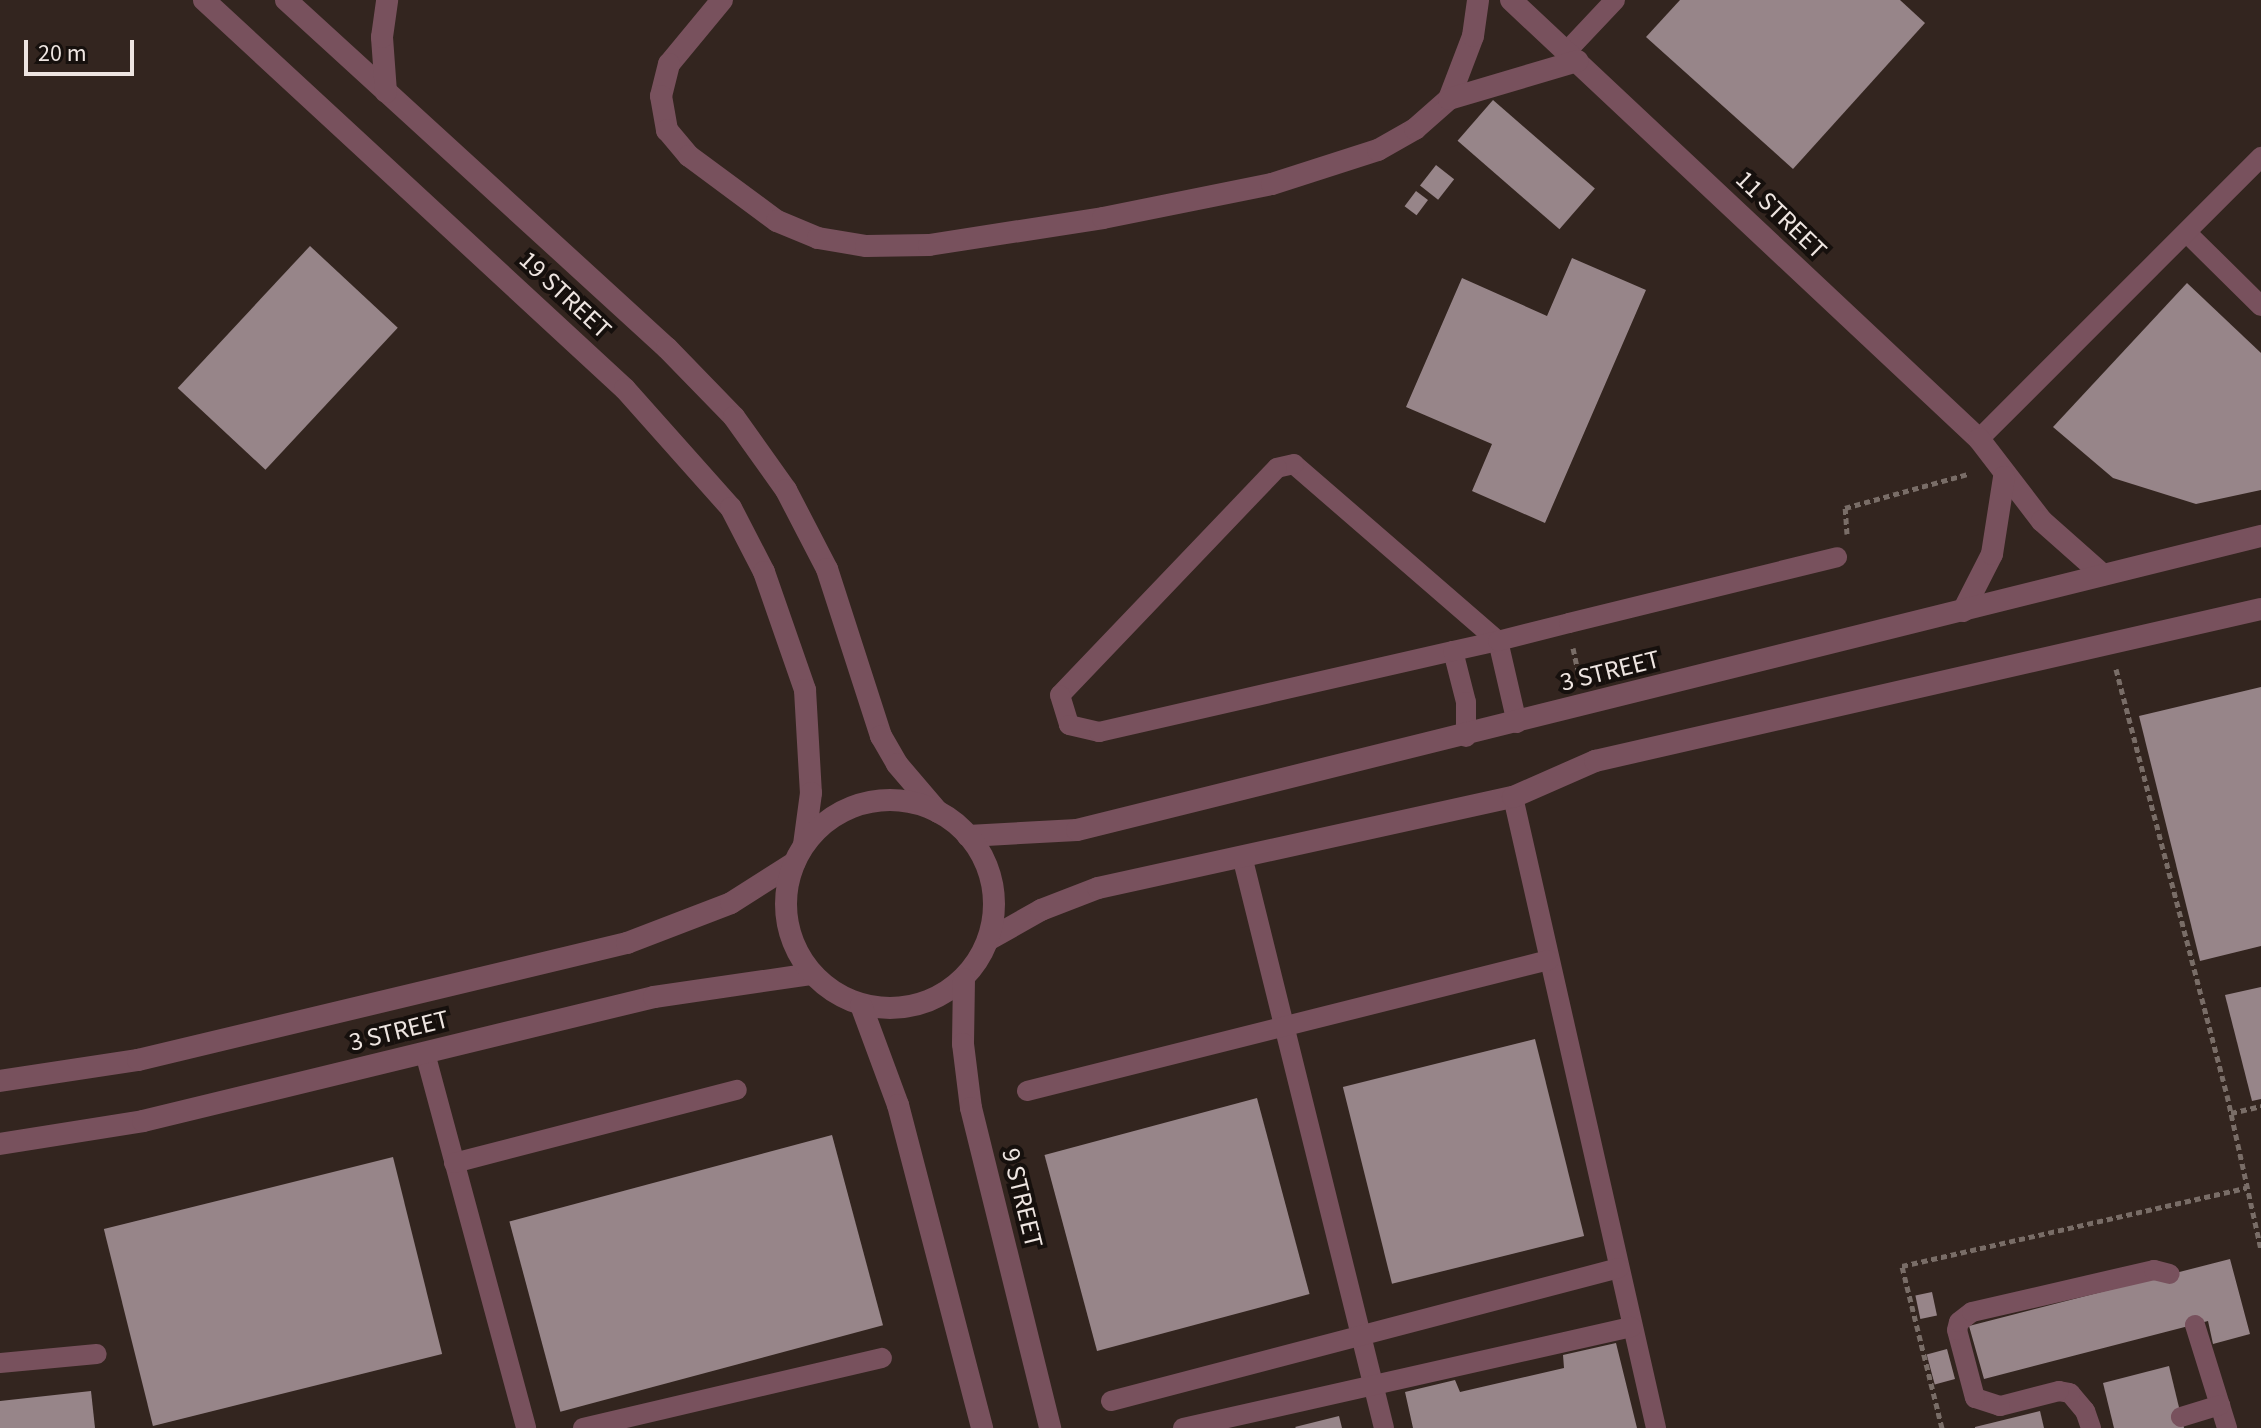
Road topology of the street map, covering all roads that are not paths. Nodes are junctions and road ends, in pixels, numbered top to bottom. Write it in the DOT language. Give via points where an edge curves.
graph roads {
  1 [pos="204,0"];
  2 [pos="286,0"];
  3 [pos="387,0"];
  4 [pos="722,0"];
  5 [pos="1478,0"];
  6 [pos="1511,0"];
  7 [pos="1615,0"];
  8 [pos="1572,56"];
  9 [pos="386,92"];
  10 [pos="1449,99"];
  11 [pos="2258,166"];
  12 [pos="2187,233"];
  13 [pos="2261,306"];
  14 [pos="1979,439"];
  15 [pos="2001,471"];
  16 [pos="2261,536"];
  17 [pos="1837,557"];
  18 [pos="2103,575"];
  19 [pos="2261,609"];
  20 [pos="1963,611"];
  21 [pos="1498,641"];
  22 [pos="1453,651"];
  23 [pos="1517,723"];
  24 [pos="1466,737"];
  25 [pos="1513,797"];
  26 [pos="938,812"];
  27 [pos="968,836"];
  28 [pos="799,854"];
  29 [pos="1242,856"];
  30 [pos="988,940"];
  31 [pos="1549,960"];
  32 [pos="812,974"];
  33 [pos="964,979"];
  34 [pos="861,1005"];
  35 [pos="1284,1027"];
  36 [pos="425,1053"];
  37 [pos="0,1081"];
  38 [pos="737,1090"];
  39 [pos="1027,1091"];
  40 [pos="0,1144"];
  41 [pos="454,1163"];
  42 [pos="1619,1268"];
  43 [pos="2170,1274"];
  44 [pos="2195,1325"];
  45 [pos="1632,1327"];
  46 [pos="1361,1332"];
  47 [pos="97,1354"];
  48 [pos="882,1358"];
  49 [pos="0,1363"];
  50 [pos="1374,1385"];
  51 [pos="1111,1401"];
  52 [pos="2220,1405"];
  53 [pos="2181,1417"];
  54 [pos="526,1428"];
  55 [pos="583,1428"];
  56 [pos="982,1428"];
  57 [pos="1050,1428"];
  58 [pos="1183,1428"];
  59 [pos="1384,1428"];
  60 [pos="1656,1428"];
  61 [pos="2091,1428"];
  62 [pos="2227,1428"];
  1 -- 28 [label="street, 19 STREET" via="682,447 731,508 764,572 805,690 812,780"];
  2 -- 9 [label="street, 19 STREET"];
  3 -- 9 [label="street" via="382,37"];
  4 -- 10 [label="street" via="669,64 661,96 667,130 689,156 777,221 818,238 866,246 929,245 1020,232 1272,184 1398,140"];
  5 -- 10 [label="street" via="1473,36"];
  6 -- 8 [label="street, 11 STREET"];
  7 -- 8 [label="lane"];
  8 -- 10 [label="street"];
  8 -- 14 [label="street, 11 STREET"];
  9 -- 26 [label="street, 19 STREET" via="667,348 734,417 786,490 827,569 889,750"];
  11 -- 12 [label="lane"];
  12 -- 13 [label="lane"];
  12 -- 14 [label="lane"];
  14 -- 15 [label="street, 11 STREET"];
  15 -- 18 [label="street, 11 STREET"];
  15 -- 20 [label="street" via="2002,518 1992,554"];
  16 -- 18 [label="street, 3 STREET"];
  17 -- 21 [label="lane"];
  18 -- 20 [label="street, 3 STREET"];
  19 -- 25 [label="street" via="1595,761"];
  20 -- 23 [label="street, 3 STREET"];
  21 -- 22 [label="lane"];
  21 -- 22 [label="lane" via="1309,472 1285,464 1068,681 1060,695 1061,711 1069,725 1099,732"];
  21 -- 23 [label="lane"];
  22 -- 24 [label="lane" via="1465,693"];
  23 -- 24 [label="street, 3 STREET"];
  24 -- 27 [label="street, 3 STREET" via="1113,822 1041,835"];
  25 -- 29 [label="street"];
  25 -- 31 [label="lane"];
  26 -- 27 [label="street"];
  26 -- 28 [label="street" via="890,800 865,803 841,812"];
  27 -- 30 [label="street" via="990,875 994,897"];
  28 -- 32 [label="street" via="786,892 787,921 796,950"];
  28 -- 37 [label="street, 3 STREET" via="697,919 590,951 138,1060"];
  29 -- 30 [label="street" via="1127,881 1041,910"];
  29 -- 35 [label="lane"];
  30 -- 33 [label="street"];
  31 -- 35 [label="lane"];
  31 -- 42 [label="lane"];
  32 -- 34 [label="street" via="834,993"];
  32 -- 36 [label="street, 3 STREET" via="707,986"];
  33 -- 34 [label="street" via="916,1006"];
  33 -- 57 [label="street, 9 STREET" via="965,1065 979,1140"];
  34 -- 56 [label="street" via="912,1157"];
  35 -- 39 [label="lane"];
  35 -- 46 [label="lane"];
  36 -- 40 [label="street, 3 STREET" via="143,1121"];
  36 -- 41 [label="lane"];
  38 -- 41 [label="lane"];
  41 -- 54 [label="lane"];
  42 -- 45 [label="lane"];
  42 -- 46 [label="lane"];
  43 -- 61 [label="lane" via="2154,1270 1972,1312 1959,1322 1969,1392 1975,1398 2000,1406 2070,1393"];
  44 -- 52 [label="lane"];
  45 -- 50 [label="lane"];
  45 -- 60 [label="lane"];
  46 -- 50 [label="lane"];
  46 -- 51 [label="lane"];
  47 -- 49 [label="lane"];
  48 -- 55 [label="lane"];
  50 -- 58 [label="lane"];
  50 -- 59 [label="lane"];
  52 -- 53 [label="lane"];
  52 -- 62 [label="lane"];
}
